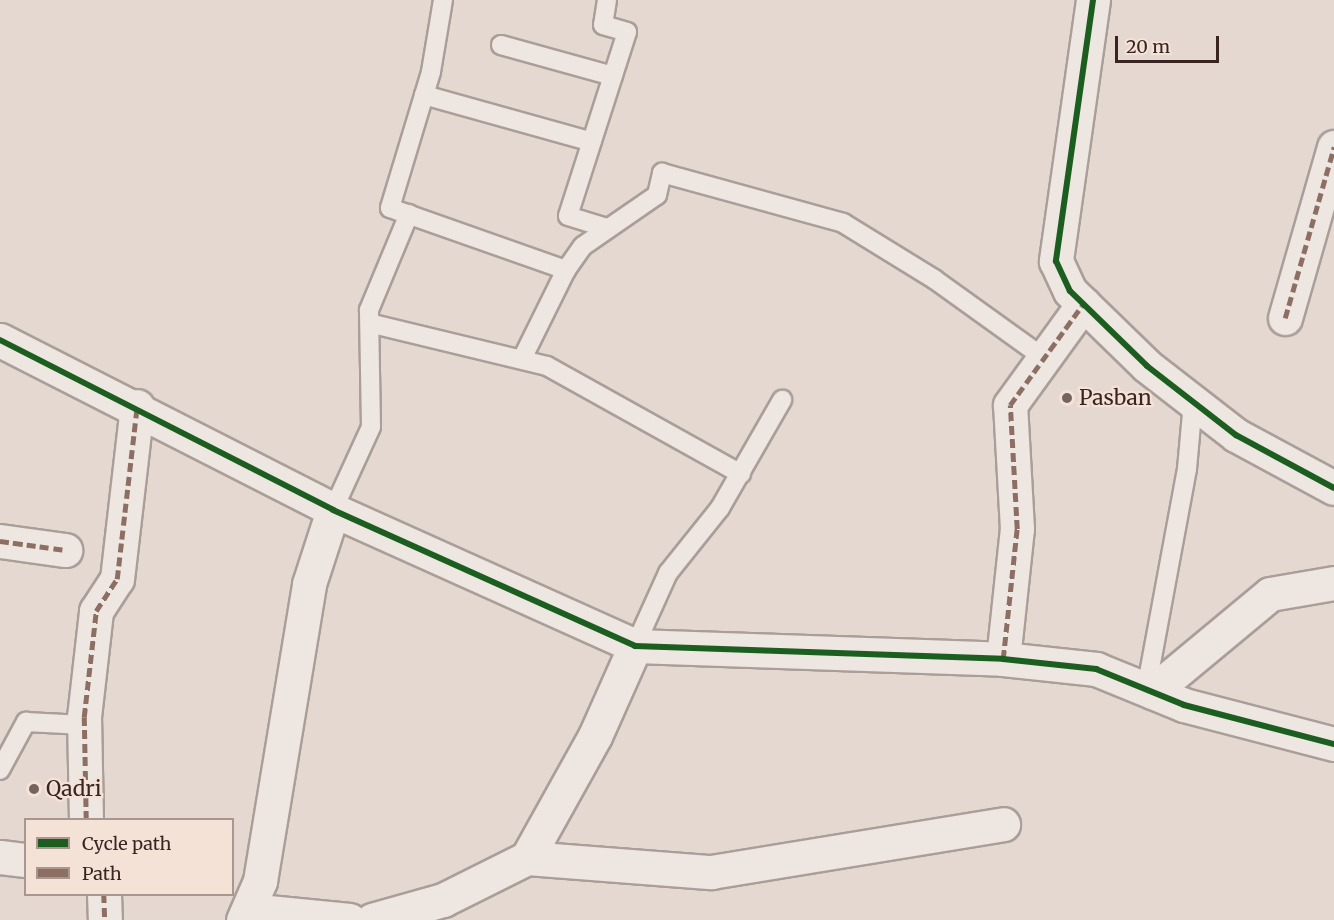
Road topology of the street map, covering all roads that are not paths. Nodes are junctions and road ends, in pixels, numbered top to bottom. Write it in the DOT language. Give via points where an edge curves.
graph roads {
  1 [pos="443,0"];
  2 [pos="607,0"];
  3 [pos="1093,0"];
  4 [pos="501,45"];
  5 [pos="613,76"];
  6 [pos="424,95"];
  7 [pos="592,142"];
  8 [pos="1334,147"];
  9 [pos="409,214"];
  10 [pos="607,228"];
  11 [pos="566,270"];
  12 [pos="1083,304"];
  13 [pos="1285,318"];
  14 [pos="373,324"];
  15 [pos="0,340"];
  16 [pos="1044,358"];
  17 [pos="522,359"];
  18 [pos="782,400"];
  19 [pos="1193,402"];
  20 [pos="137,406"];
  21 [pos="741,474"];
  22 [pos="1334,488"];
  23 [pos="333,510"];
  24 [pos="0,541"];
  25 [pos="65,550"];
  26 [pos="1334,583"];
  27 [pos="635,646"];
  28 [pos="1003,659"];
  29 [pos="1149,691"];
  30 [pos="84,725"];
  31 [pos="1334,744"];
  32 [pos="0,770"];
  33 [pos="86,818"];
  34 [pos="1002,824"];
  35 [pos="0,857"];
  36 [pos="527,858"];
  37 [pos="24,860"];
  38 [pos="104,896"];
  39 [pos="246,897"];
  40 [pos="105,920"];
  41 [pos="350,920"];
  42 [pos="372,920"];
  1 -- 6 [label="lane"];
  2 -- 5 [label="lane" via="603,25 627,32"];
  3 -- 12 [label="street" via="1056,261"];
  4 -- 5 [label="lane"];
  5 -- 7 [label="lane"];
  6 -- 7 [label="lane"];
  6 -- 9 [label="lane" via="390,207"];
  7 -- 10 [label="lane" via="568,216"];
  8 -- 13 [label="street"];
  9 -- 11 [label="lane"];
  9 -- 14 [label="lane" via="369,310"];
  10 -- 11 [label="lane"];
  10 -- 16 [label="lane" via="657,195 662,173 774,201 843,223"];
  11 -- 17 [label="lane"];
  12 -- 16 [label="street"];
  12 -- 19 [label="street"];
  14 -- 17 [label="lane"];
  14 -- 23 [label="lane" via="371,427"];
  15 -- 20 [label="street"];
  16 -- 28 [label="street" via="1010,405 1017,529"];
  17 -- 21 [label="lane" via="547,366"];
  18 -- 21 [label="lane"];
  19 -- 22 [label="street" via="1236,435"];
  19 -- 29 [label="lane" via="1187,469"];
  20 -- 23 [label="street"];
  20 -- 30 [label="street" via="117,579 96,611"];
  21 -- 27 [label="lane" via="668,573"];
  23 -- 27 [label="street"];
  23 -- 39 [label="street" via="309,584"];
  24 -- 25 [label="street"];
  26 -- 29 [label="street" via="1270,594"];
  27 -- 28 [label="street"];
  27 -- 36 [label="street" via="595,736"];
  28 -- 29 [label="street" via="1096,669"];
  29 -- 31 [label="street"];
  30 -- 32 [label="lane" via="26,722"];
  30 -- 33 [label="street"];
  34 -- 36 [label="street" via="711,872"];
  35 -- 37 [label="street"];
  36 -- 42 [label="street" via="442,900"];
  38 -- 40 [label="street"];
  39 -- 41 [label="street"];
}
